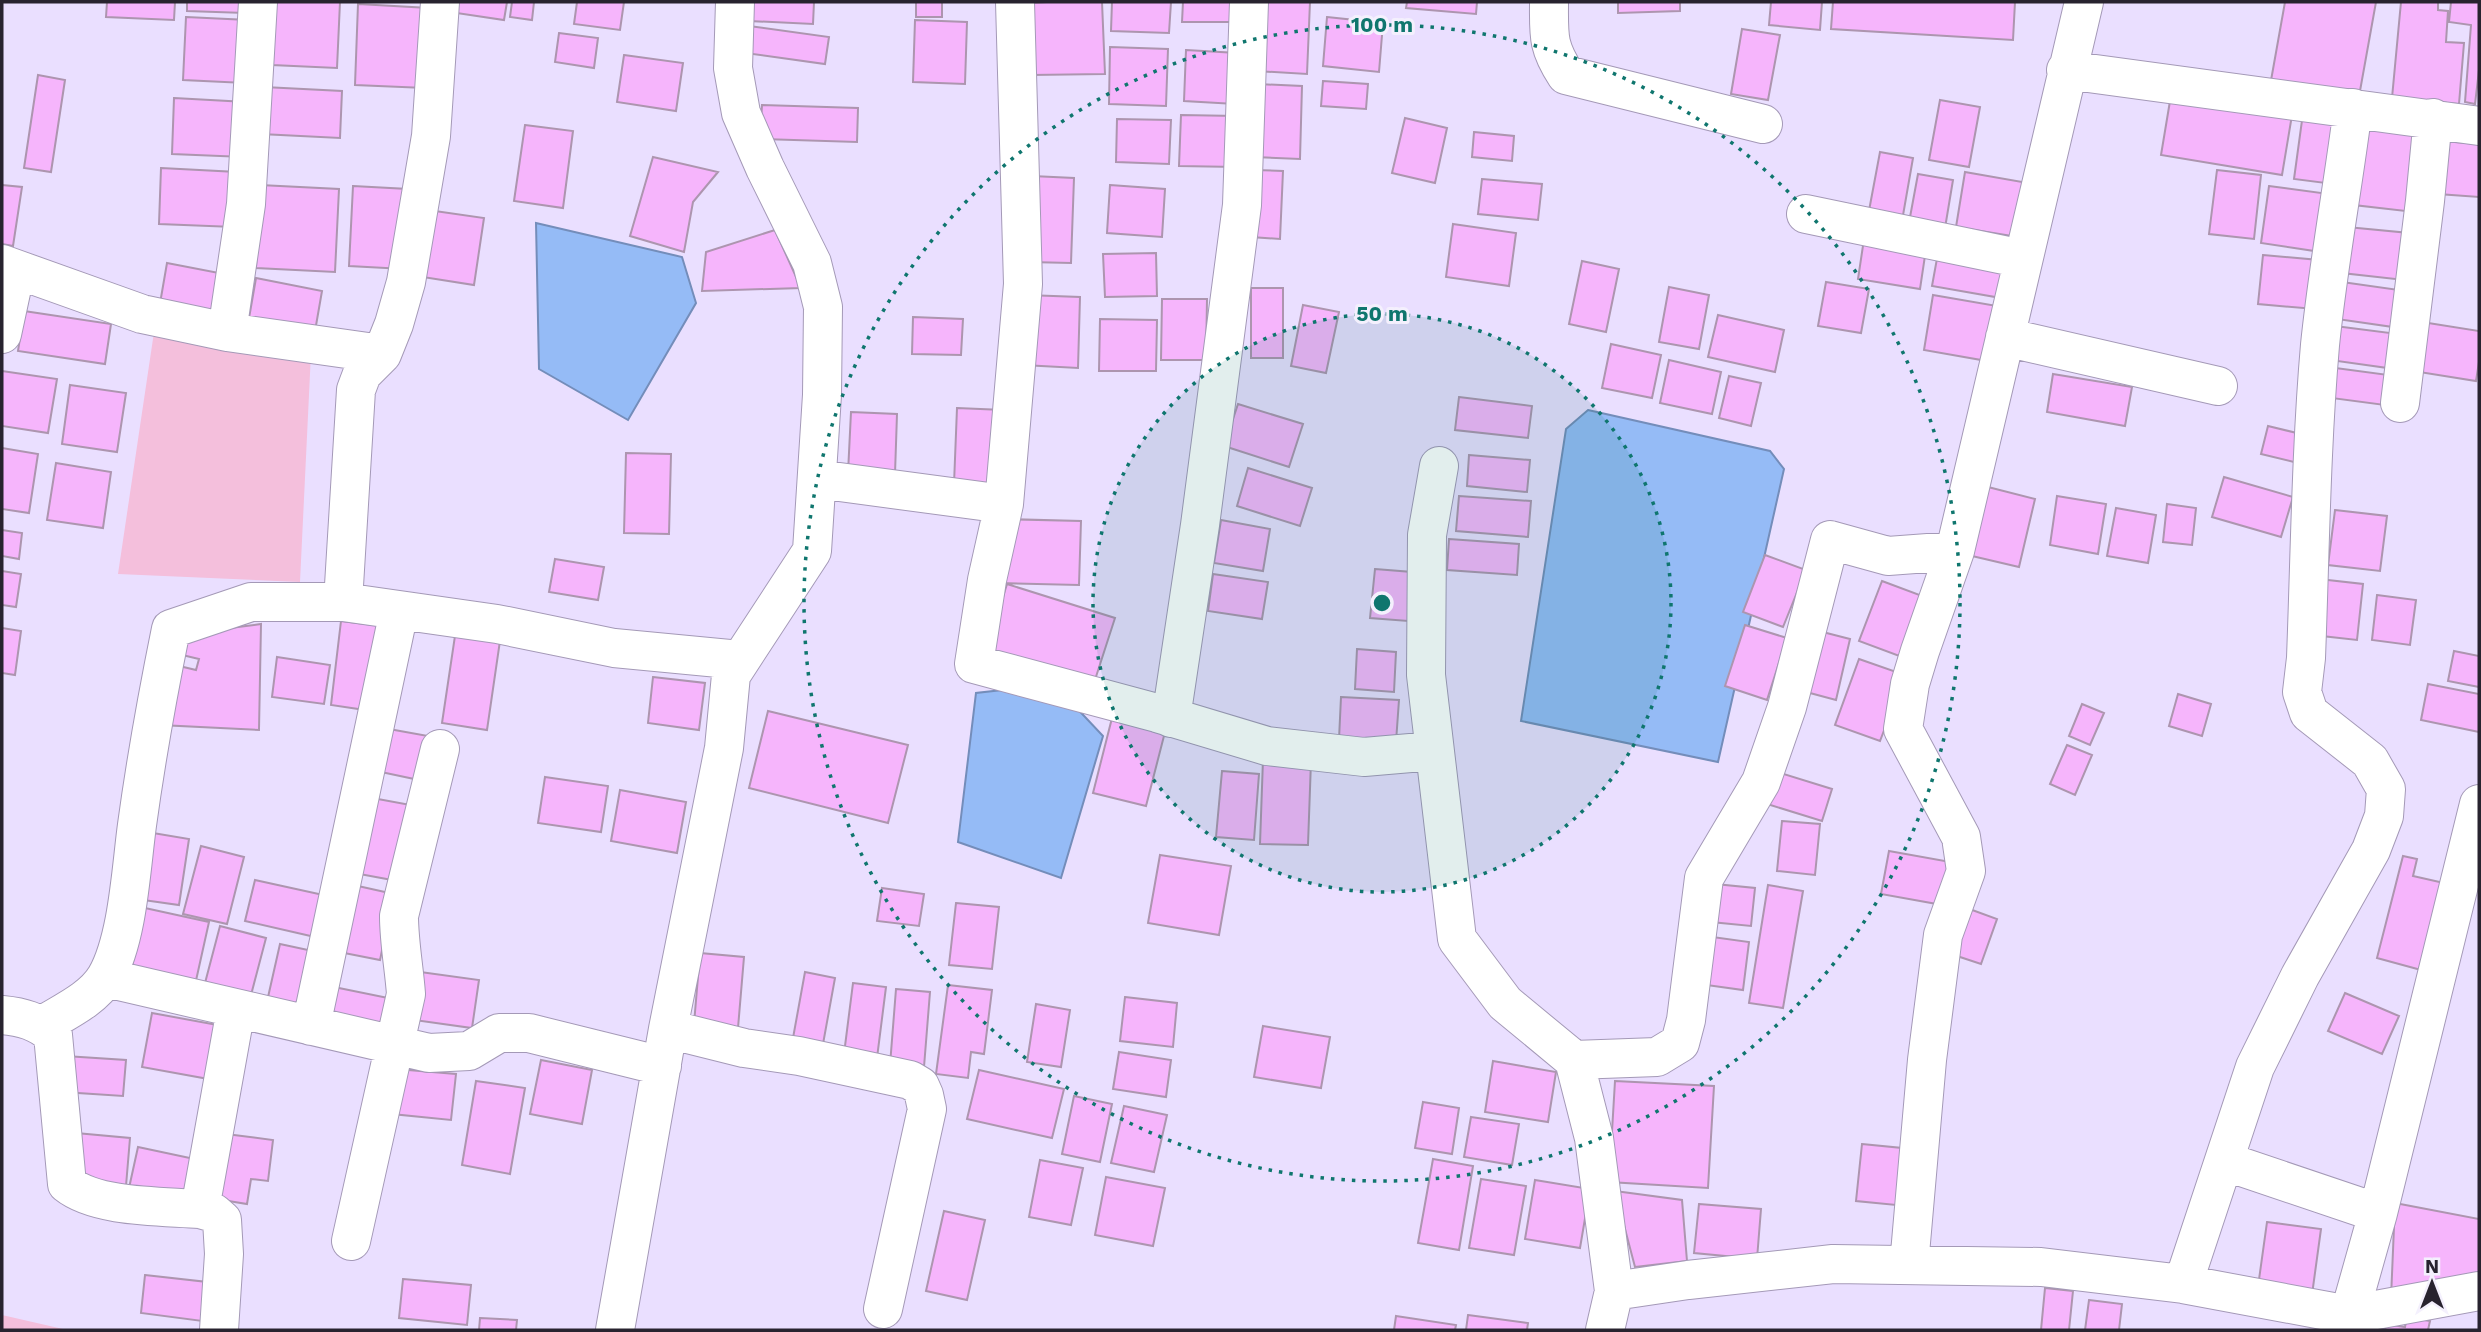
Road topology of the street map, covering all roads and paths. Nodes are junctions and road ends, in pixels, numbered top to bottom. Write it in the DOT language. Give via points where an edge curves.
graph roads {
  1 [pos="258,2"];
  2 [pos="440,2"];
  3 [pos="735,2"];
  4 [pos="1015,2"];
  5 [pos="1249,2"];
  6 [pos="1549,2"];
  7 [pos="2084,2"];
  8 [pos="2066,70"];
  9 [pos="2353,108"];
  10 [pos="2433,118"];
  11 [pos="1763,124"];
  12 [pos="2479,125"];
  13 [pos="1807,214"];
  14 [pos="2023,258"];
  15 [pos="9,267"];
  16 [pos="227,332"];
  17 [pos="2,334"];
  18 [pos="2005,337"];
  19 [pos="383,354"];
  20 [pos="2218,386"];
  21 [pos="2400,403"];
  22 [pos="1439,466"];
  23 [pos="817,480"];
  24 [pos="1003,504"];
  25 [pos="1955,551"];
  26 [pos="343,602"];
  27 [pos="398,611"];
  28 [pos="740,660"];
  29 [pos="1171,718"];
  30 [pos="440,749"];
  31 [pos="1434,751"];
  32 [pos="2479,804"];
  33 [pos="106,978"];
  34 [pos="236,1009"];
  35 [pos="2,1015"];
  36 [pos="43,1025"];
  37 [pos="311,1026"];
  38 [pos="668,1029"];
  39 [pos="394,1045"];
  40 [pos="1574,1060"];
  41 [pos="662,1066"];
  42 [pos="2224,1161"];
  43 [pos="200,1209"];
  44 [pos="2378,1213"];
  45 [pos="351,1241"];
  46 [pos="1909,1265"];
  47 [pos="2183,1284"];
  48 [pos="1615,1291"];
  49 [pos="2479,1292"];
  50 [pos="883,1309"];
  51 [pos="2347,1323"];
  52 [pos="219,1330"];
  53 [pos="615,1330"];
  54 [pos="1605,1330"];
  1 -- 16 [label="street" via="246,204"];
  2 -- 19 [label="street" via="431,136 406,282"];
  3 -- 23 [label="street" via="733,68 741,113 812,263 823,307"];
  4 -- 24 [label="street" via="1023,284"];
  5 -- 29 [label="street" via="1242,205"];
  6 -- 11 [label="street" via="1553,56 1566,75"];
  7 -- 8 [label="street"];
  8 -- 9 [label="street"];
  8 -- 14 [label="street"];
  9 -- 10 [label="street"];
  9 -- 42 [label="street" via="2320,343 2302,692 2309,713 2370,761 2386,789 2384,816 2371,850 2255,1067"];
  10 -- 12 [label="street"];
  10 -- 21 [label="street"];
  13 -- 14 [label="street"];
  14 -- 18 [label="street"];
  15 -- 16 [label="street" via="142,314"];
  15 -- 17 [label="street"];
  16 -- 19 [label="street"];
  18 -- 20 [label="street"];
  18 -- 25 [label="street"];
  19 -- 26 [label="street" via="362,374 356,390"];
  22 -- 31 [label="street" via="1427,534 1426,675"];
  23 -- 24 [label="street"];
  23 -- 28 [label="street" via="812,551"];
  24 -- 29 [label="street" via="974,664"];
  25 -- 40 [label="street" via="1888,556 1830,540 1787,707 1761,782 1704,878 1680,1043 1657,1057"];
  25 -- 46 [label="street" via="1910,684 1903,729 1961,837 1966,871 1943,935"];
  26 -- 27 [label="street"];
  26 -- 33 [label="street" via="251,602 171,629 126,910"];
  27 -- 28 [label="street" via="497,624 614,648"];
  27 -- 37 [label="street"];
  28 -- 38 [label="street" via="731,675 724,748"];
  29 -- 31 [label="street" via="1267,746 1364,757"];
  30 -- 39 [label="street" via="399,916 406,994"];
  31 -- 40 [label="street" via="1457,939 1504,1003"];
  32 -- 44 [label="street"];
  33 -- 34 [label="street"];
  33 -- 36 [label="street" via="91,994"];
  34 -- 37 [label="street"];
  34 -- 43 [label="street"];
  35 -- 36 [label="street"];
  36 -- 43 [label="street" via="53,1035 68,1184 95,1199"];
  37 -- 39 [label="street"];
  38 -- 41 [label="street"];
  38 -- 50 [label="street" via="744,1048 871,1070 920,1086 927,1109"];
  39 -- 41 [label="street" via="449,1054 469,1051 510,1031"];
  39 -- 45 [label="street"];
  40 -- 48 [label="street" via="1594,1138"];
  41 -- 53 [label="street"];
  42 -- 44 [label="street"];
  42 -- 47 [label="street"];
  43 -- 52 [label="street" via="222,1220 224,1280"];
  44 -- 51 [label="street"];
  46 -- 47 [label="street" via="2041,1267"];
  46 -- 48 [label="street" via="1833,1264"];
  47 -- 51 [label="street"];
  48 -- 54 [label="street"];
  49 -- 51 [label="street"];
}
